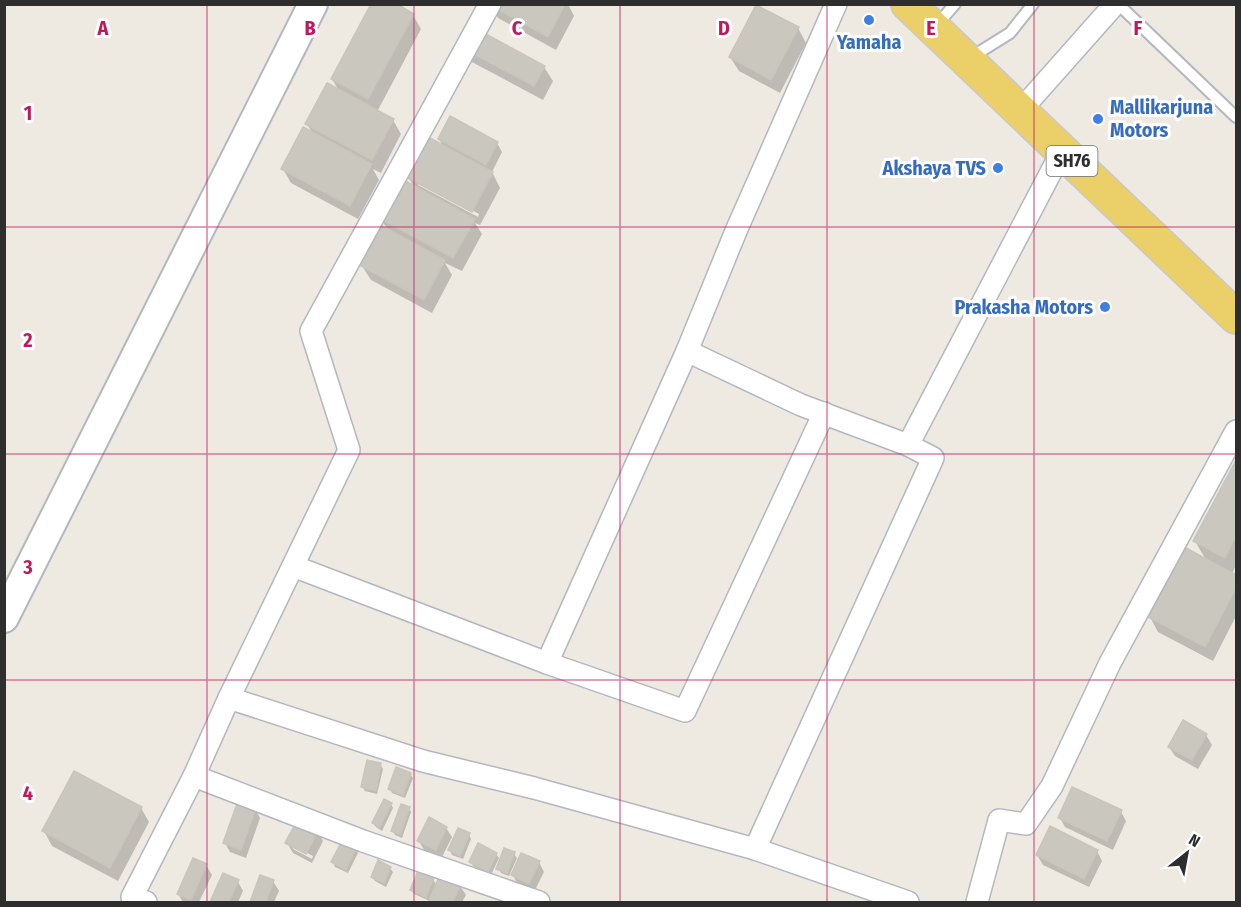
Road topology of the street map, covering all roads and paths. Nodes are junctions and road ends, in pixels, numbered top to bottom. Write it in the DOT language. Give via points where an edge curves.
graph roads {
  1 [pos="313,4"];
  2 [pos="490,4"];
  3 [pos="836,4"];
  4 [pos="908,4"];
  5 [pos="1033,4"];
  6 [pos="1117,4"];
  7 [pos="944,17"];
  8 [pos="967,60"];
  9 [pos="1020,111"];
  10 [pos="1236,117"];
  11 [pos="1062,151"];
  12 [pos="1236,317"];
  13 [pos="687,351"];
  14 [pos="824,412"];
  15 [pos="1236,431"];
  16 [pos="908,445"];
  17 [pos="293,567"];
  18 [pos="4,618"];
  19 [pos="547,663"];
  20 [pos="229,698"];
  21 [pos="194,776"];
  22 [pos="755,849"];
  23 [pos="146,903"];
  24 [pos="539,903"];
  25 [pos="908,903"];
  26 [pos="977,903"];
  1 -- 18 [label="street"];
  2 -- 17 [label="street" via="311,331 349,450"];
  3 -- 13 [label="street"];
  4 -- 7 [label="main road, SH76"];
  5 -- 8 [label="lane" via="1010,33"];
  6 -- 9 [label="street"];
  6 -- 10 [label="lane"];
  7 -- 8 [label="main road, SH76"];
  8 -- 9 [label="main road, SH76"];
  9 -- 11 [label="main road, SH76"];
  11 -- 12 [label="main road, SH76"];
  11 -- 16 [label="street"];
  13 -- 14 [label="street"];
  13 -- 19 [label="street"];
  14 -- 16 [label="street"];
  14 -- 19 [label="street" via="685,711"];
  15 -- 26 [label="street" via="1110,663 1052,786 1026,824 999,820"];
  16 -- 22 [label="street" via="933,458"];
  17 -- 19 [label="street"];
  17 -- 20 [label="street"];
  20 -- 21 [label="street"];
  20 -- 22 [label="street" via="423,761"];
  21 -- 23 [label="street" via="132,897"];
  21 -- 24 [label="street"];
  22 -- 25 [label="street"];
}
